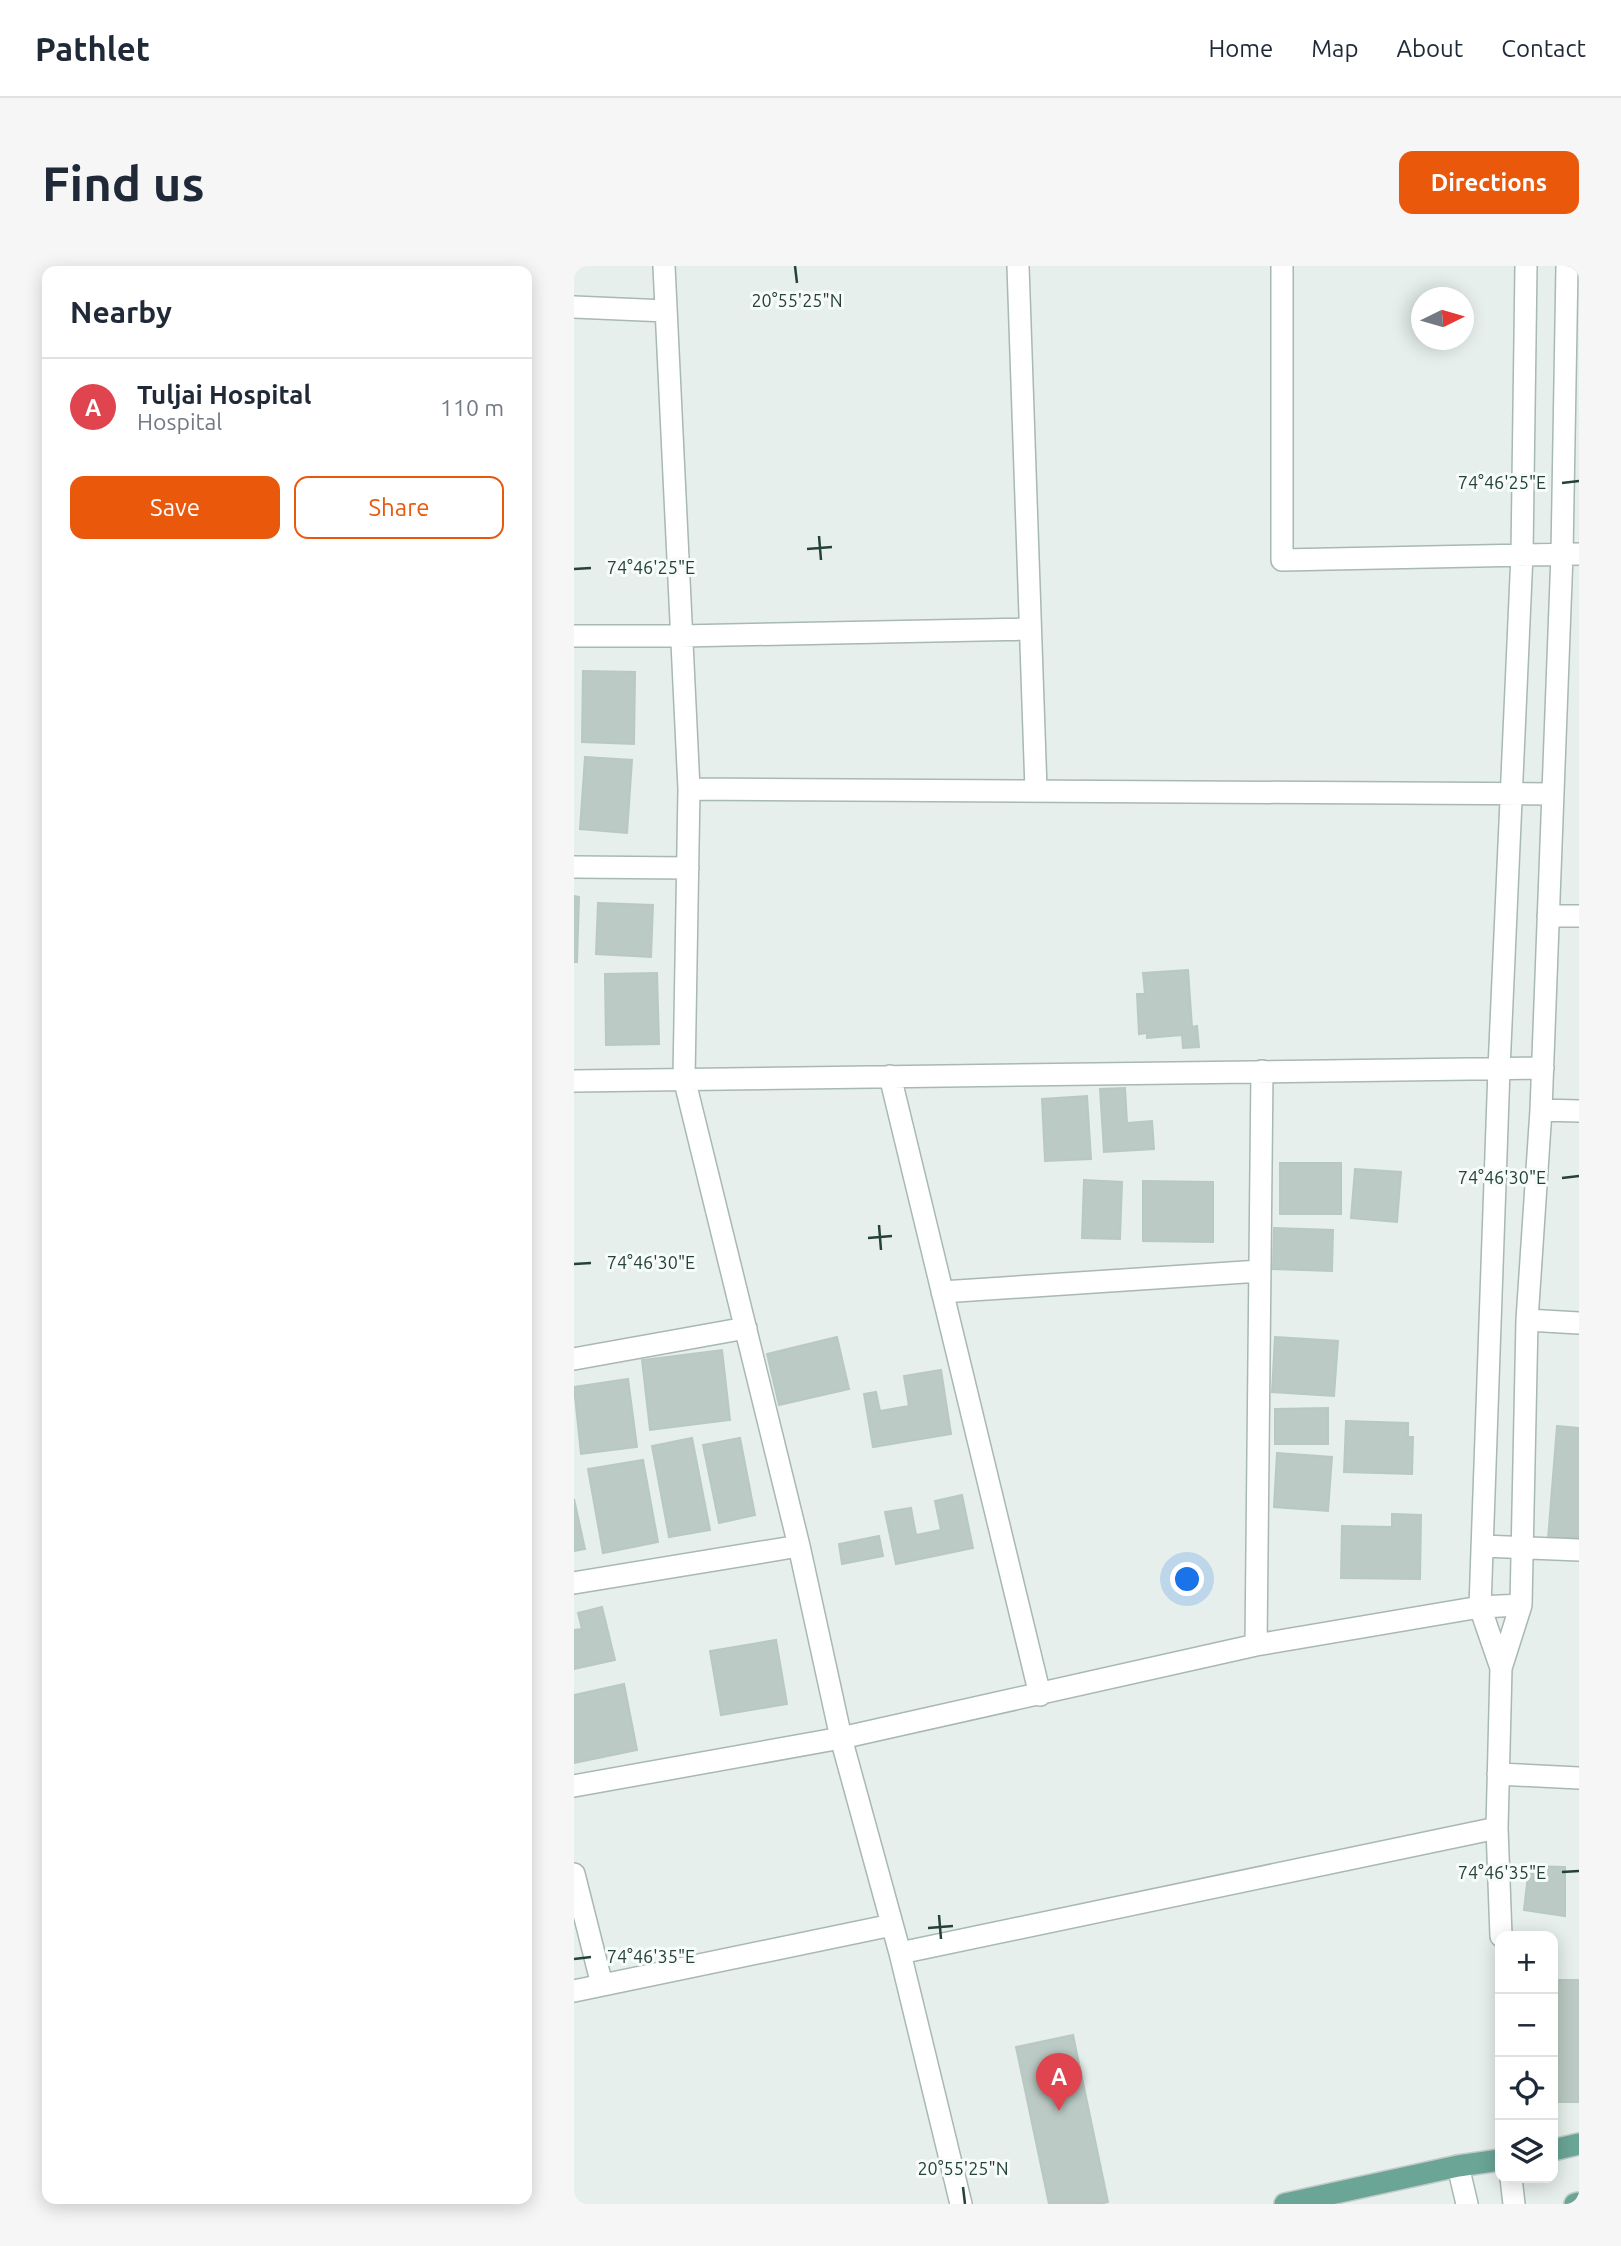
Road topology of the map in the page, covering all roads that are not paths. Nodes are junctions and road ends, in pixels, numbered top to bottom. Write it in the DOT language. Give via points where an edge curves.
graph roads {
  1 [pos="664,266"];
  2 [pos="1018,266"];
  3 [pos="1282,266"];
  4 [pos="1527,266"];
  5 [pos="1567,266"];
  6 [pos="574,307"];
  7 [pos="666,311"];
  8 [pos="1522,554"];
  9 [pos="1570,554"];
  10 [pos="1030,629"];
  11 [pos="574,636"];
  12 [pos="681,636"];
  13 [pos="689,789"];
  14 [pos="1036,790"];
  15 [pos="1511,793"];
  16 [pos="1552,794"];
  17 [pos="574,867"];
  18 [pos="688,869"];
  19 [pos="1548,916"];
  20 [pos="1579,916"];
  21 [pos="1543,1068"];
  22 [pos="1499,1069"];
  23 [pos="1262,1071"];
  24 [pos="890,1076"];
  25 [pos="684,1078"];
  26 [pos="574,1081"];
  27 [pos="1541,1110"];
  28 [pos="1579,1111"];
  29 [pos="1260,1271"];
  30 [pos="942,1292"];
  31 [pos="1527,1320"];
  32 [pos="1579,1323"];
  33 [pos="746,1328"];
  34 [pos="574,1359"];
  35 [pos="799,1545"];
  36 [pos="1482,1546"];
  37 [pos="1523,1548"];
  38 [pos="1579,1550"];
  39 [pos="574,1583"];
  40 [pos="1521,1605"];
  41 [pos="1480,1606"];
  42 [pos="1256,1645"];
  43 [pos="1501,1668"];
  44 [pos="1040,1695"];
  45 [pos="841,1738"];
  46 [pos="1498,1774"];
  47 [pos="1579,1778"];
  48 [pos="574,1786"];
  49 [pos="1496,1828"];
  50 [pos="574,1874"];
  51 [pos="892,1925"];
  52 [pos="1501,1931"];
  53 [pos="900,1953"];
  54 [pos="602,1986"];
  55 [pos="574,1991"];
  56 [pos="1579,2144"];
  57 [pos="1558,2149"];
  58 [pos="1495,2161"];
  59 [pos="1458,2166"];
  60 [pos="1512,2183"];
  61 [pos="961,2204"];
  62 [pos="1285,2204"];
  63 [pos="1467,2204"];
  64 [pos="1514,2204"];
  1 -- 7 [label="street"];
  2 -- 10 [label="street"];
  3 -- 8 [label="street" via="1282,560"];
  4 -- 8 [label="street"];
  5 -- 9 [label="street"];
  6 -- 7 [label="street"];
  7 -- 12 [label="street"];
  8 -- 9 [label="street"];
  8 -- 15 [label="street"];
  9 -- 16 [label="street"];
  10 -- 12 [label="street"];
  10 -- 14 [label="street"];
  11 -- 12 [label="street"];
  12 -- 13 [label="street"];
  13 -- 14 [label="street"];
  13 -- 18 [label="street"];
  14 -- 15 [label="street"];
  15 -- 16 [label="street"];
  15 -- 22 [label="street"];
  16 -- 19 [label="street"];
  17 -- 18 [label="street"];
  18 -- 25 [label="street"];
  19 -- 20 [label="street"];
  19 -- 21 [label="street"];
  21 -- 22 [label="street"];
  21 -- 27 [label="street"];
  22 -- 23 [label="street"];
  22 -- 36 [label="street"];
  23 -- 24 [label="street"];
  23 -- 29 [label="street"];
  24 -- 25 [label="street"];
  24 -- 30 [label="street"];
  25 -- 26 [label="street"];
  25 -- 33 [label="street"];
  27 -- 28 [label="street"];
  27 -- 31 [label="street"];
  29 -- 30 [label="street"];
  29 -- 42 [label="street"];
  30 -- 44 [label="street"];
  31 -- 32 [label="street"];
  31 -- 37 [label="street"];
  33 -- 34 [label="street"];
  33 -- 35 [label="street"];
  35 -- 39 [label="street"];
  35 -- 45 [label="street"];
  36 -- 37 [label="street"];
  36 -- 41 [label="street"];
  37 -- 38 [label="street"];
  37 -- 40 [label="street"];
  40 -- 41 [label="street"];
  40 -- 43 [label="street"];
  41 -- 42 [label="street"];
  41 -- 43 [label="street"];
  42 -- 44 [label="street"];
  43 -- 46 [label="street"];
  44 -- 45 [label="street"];
  45 -- 48 [label="street"];
  45 -- 51 [label="street"];
  46 -- 47 [label="street"];
  46 -- 49 [label="street"];
  49 -- 52 [label="street"];
  49 -- 53 [label="street"];
  50 -- 54 [label="street"];
  51 -- 53 [label="street"];
  51 -- 54 [label="street"];
  53 -- 61 [label="street"];
  54 -- 55 [label="street"];
  56 -- 57 [label="main road"];
  58 -- 59 [label="main road"];
  59 -- 62 [label="main road"];
  59 -- 63 [label="street"];
  60 -- 64 [label="street"];
}
